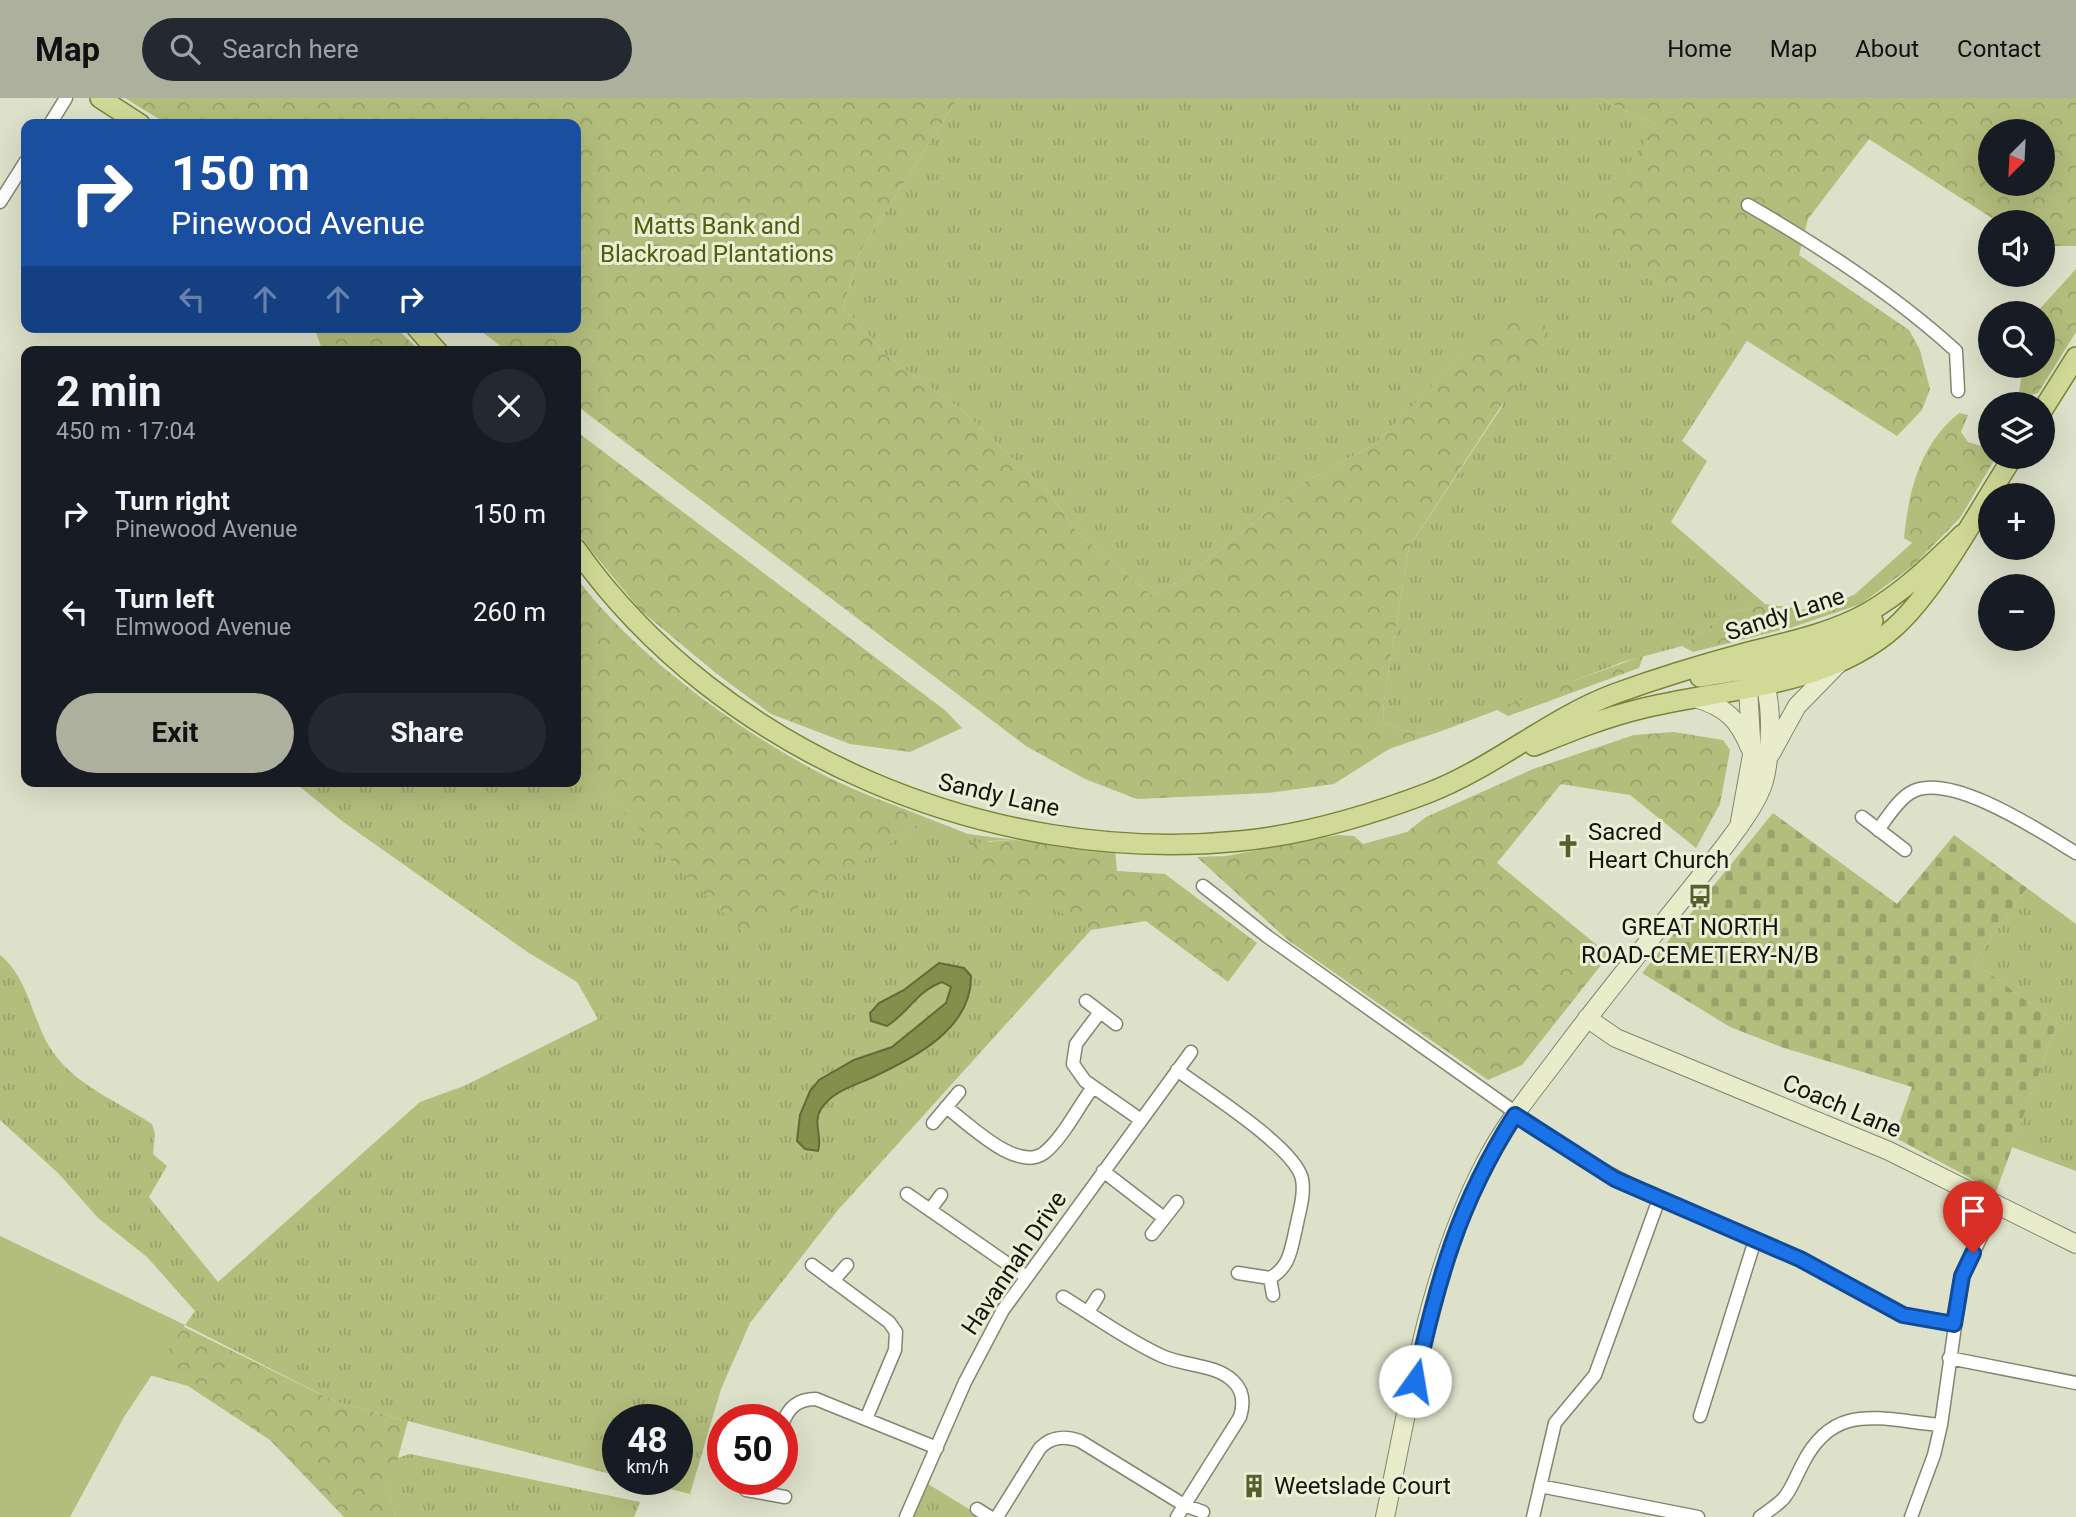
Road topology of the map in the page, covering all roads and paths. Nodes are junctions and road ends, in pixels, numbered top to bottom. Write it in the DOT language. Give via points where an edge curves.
graph roads {
  1 [pos="66,98"];
  2 [pos="100,98"];
  3 [pos="53,119"];
  4 [pos="132,119"];
  5 [pos="21,169"];
  6 [pos="0,202"];
  7 [pos="1748,205"];
  8 [pos="2076,357"];
  9 [pos="1958,391"];
  10 [pos="2054,392"];
  11 [pos="2005,469"];
  12 [pos="1963,534"];
  13 [pos="581,555"];
  14 [pos="1912,584"];
  15 [pos="1843,659"];
  16 [pos="1754,668"];
  17 [pos="1757,687"];
  18 [pos="1633,688"];
  19 [pos="1695,698"];
  20 [pos="1760,758"];
  21 [pos="1488,765"];
  22 [pos="1862,817"];
  23 [pos="1878,830"];
  24 [pos="1905,850"];
  25 [pos="2076,853"];
  26 [pos="1202,886"];
  27 [pos="1086,1001"];
  28 [pos="1100,1012"];
  29 [pos="1587,1018"];
  30 [pos="1116,1024"];
  31 [pos="1191,1052"];
  32 [pos="1177,1070"];
  33 [pos="1093,1087"];
  34 [pos="959,1091"];
  35 [pos="946,1107"];
  36 [pos="1515,1115"];
  37 [pos="1141,1120"];
  38 [pos="933,1123"];
  39 [pos="1103,1171"];
  40 [pos="907,1194"];
  41 [pos="941,1195"];
  42 [pos="1659,1199"];
  43 [pos="1177,1202"];
  44 [pos="1996,1206"];
  45 [pos="930,1210"];
  46 [pos="1164,1218"];
  47 [pos="1152,1234"];
  48 [pos="1755,1240"];
  49 [pos="2076,1244"];
  50 [pos="812,1265"];
  51 [pos="847,1265"];
  52 [pos="1238,1273"];
  53 [pos="1025,1276"];
  54 [pos="1270,1278"];
  55 [pos="833,1281"];
  56 [pos="1273,1295"];
  57 [pos="1098,1296"];
  58 [pos="1063,1297"];
  59 [pos="1088,1312"];
  60 [pos="1954,1324"];
  61 [pos="1950,1358"];
  62 [pos="2076,1383"];
  63 [pos="798,1404"];
  64 [pos="1700,1416"];
  65 [pos="866,1419"];
  66 [pos="1941,1425"];
  67 [pos="937,1448"];
  68 [pos="1540,1486"];
  69 [pos="775,1495"];
  70 [pos="785,1497"];
  71 [pos="1184,1505"];
  72 [pos="977,1509"];
  73 [pos="1203,1512"];
  74 [pos="906,1517"];
  75 [pos="990,1517"];
  76 [pos="997,1517"];
  77 [pos="1177,1517"];
  78 [pos="1385,1517"];
  79 [pos="1533,1517"];
  80 [pos="1698,1517"];
  81 [pos="1759,1517"];
  82 [pos="1911,1517"];
  1 -- 3 [label="street"];
  2 -- 4 [label="main road"];
  5 -- 6 [label="street"];
  7 -- 9 [label="street" via="1826,252 1934,330 1956,351"];
  8 -- 10 [label="main road"];
  11 -- 12 [label="main road"];
  12 -- 14 [label="main road, Sandy Lane"];
  12 -- 15 [label="main road, Sandy Lane" via="1900,622"];
  13 -- 21 [label="main road, Sandy Lane" via="629,614 699,679 740,709 834,765 908,797 997,825 1141,843 1243,841 1342,819 1427,793"];
  14 -- 16 [label="main road" via="1884,613 1853,635 1815,652"];
  14 -- 18 [label="main road, Sandy Lane" via="1838,626"];
  15 -- 17 [label="main road, Sandy Lane"];
  15 -- 20 [label="main road" via="1797,706"];
  16 -- 17 [label="main road" via="1763,677"];
  16 -- 18 [label="main road"];
  17 -- 19 [label="main road, Sandy Lane"];
  17 -- 20 [label="main road"];
  18 -- 21 [label="main road, Sandy Lane" via="1570,714"];
  19 -- 20 [label="main road" via="1733,716"];
  19 -- 21 [label="main road, Sandy Lane" via="1611,717"];
  20 -- 29 [label="main road" via="1761,789 1739,827"];
  22 -- 23 [label="street"];
  23 -- 24 [label="street"];
  23 -- 25 [label="street" via="1909,793 1936,789 1985,800"];
  26 -- 36 [label="street"];
  27 -- 28 [label="street"];
  28 -- 30 [label="street"];
  28 -- 33 [label="street" via="1072,1054 1075,1069"];
  29 -- 36 [label="main road"];
  29 -- 44 [label="main road, Coach Lane" via="1616,1038 1889,1151"];
  31 -- 32 [label="street, Havannah Drive"];
  32 -- 37 [label="street, Havannah Drive"];
  32 -- 54 [label="street" via="1280,1147 1299,1169 1303,1192 1290,1256 1285,1267"];
  33 -- 35 [label="street" via="1049,1148 1027,1159 1009,1154"];
  33 -- 37 [label="street"];
  34 -- 35 [label="street"];
  35 -- 38 [label="street"];
  36 -- 42 [label="street" via="1581,1159"];
  36 -- 78 [label="main road" via="1460,1216 1436,1289"];
  37 -- 39 [label="street, Havannah Drive"];
  39 -- 46 [label="street"];
  39 -- 53 [label="street, Havannah Drive"];
  40 -- 45 [label="street"];
  41 -- 45 [label="street"];
  42 -- 48 [label="street"];
  42 -- 68 [label="street" via="1595,1375 1555,1423"];
  43 -- 46 [label="street"];
  44 -- 49 [label="main road, Coach Lane"];
  44 -- 60 [label="street" via="1962,1276"];
  45 -- 53 [label="street"];
  46 -- 47 [label="street"];
  48 -- 60 [label="street" via="1903,1315"];
  48 -- 64 [label="street"];
  50 -- 55 [label="street"];
  51 -- 55 [label="street"];
  52 -- 54 [label="street"];
  53 -- 67 [label="street, Havannah Drive" via="985,1341"];
  54 -- 56 [label="street"];
  55 -- 65 [label="street" via="897,1332 895,1349"];
  57 -- 59 [label="street"];
  58 -- 59 [label="street"];
  59 -- 71 [label="street" via="1163,1356 1222,1373 1240,1390 1240,1416"];
  60 -- 61 [label="street"];
  61 -- 62 [label="street"];
  61 -- 66 [label="street"];
  63 -- 65 [label="street" via="822,1401"];
  65 -- 67 [label="street"];
  66 -- 81 [label="street" via="1859,1418 1833,1425 1816,1440 1787,1498"];
  66 -- 82 [label="street"];
  67 -- 74 [label="street, Havannah Drive"];
  68 -- 79 [label="street"];
  68 -- 80 [label="street"];
  69 -- 70 [label="street"];
  71 -- 73 [label="street"];
  71 -- 76 [label="street" via="1080,1441 1063,1438 1040,1448"];
  71 -- 77 [label="street"];
  72 -- 75 [label="street"];
}
